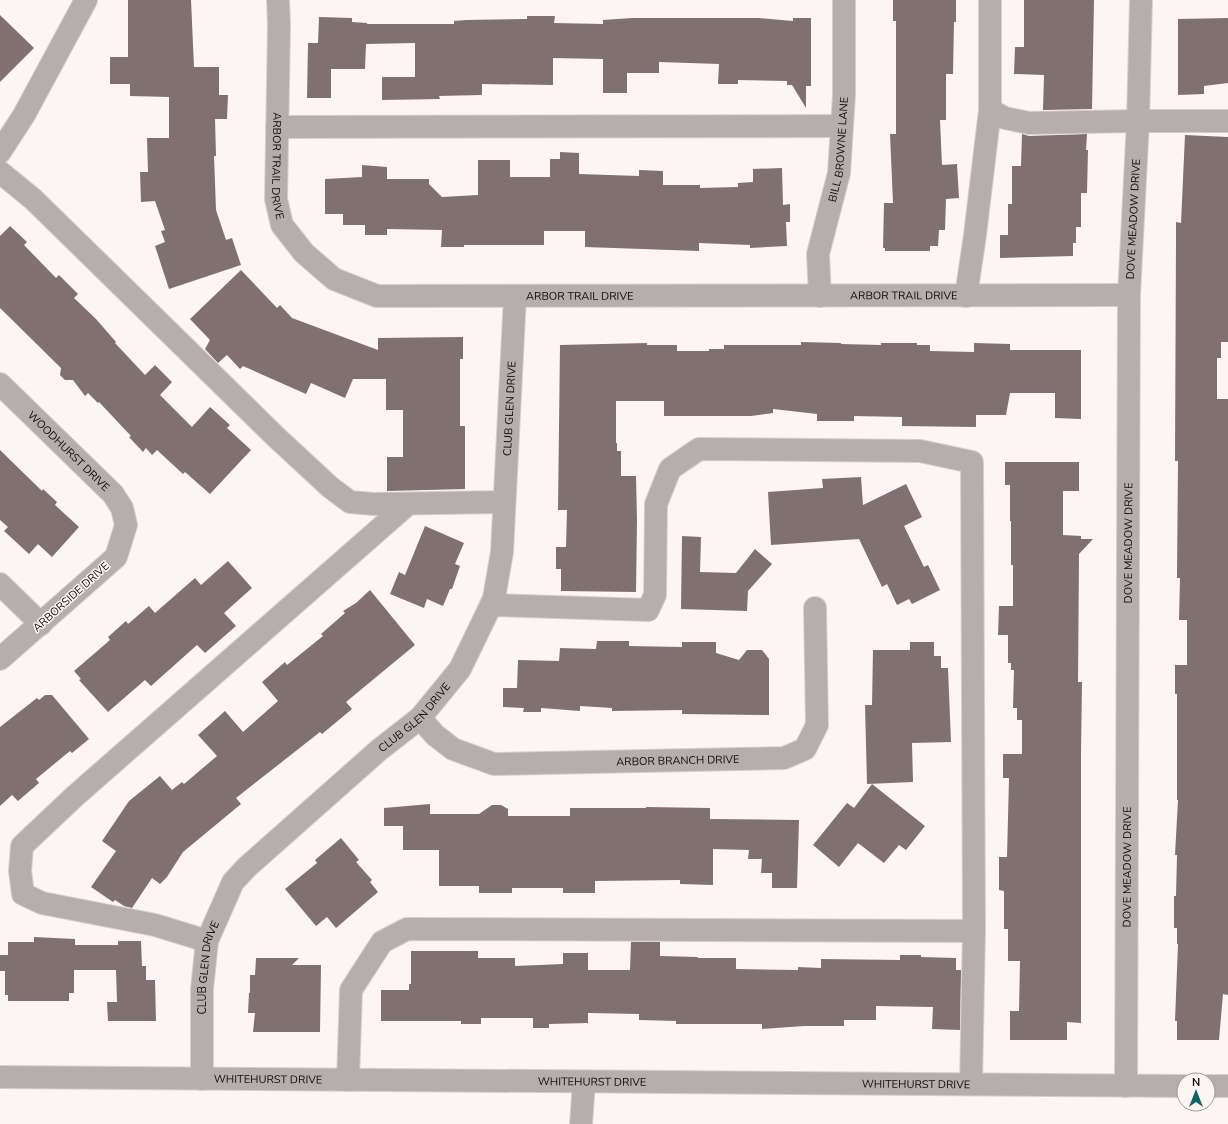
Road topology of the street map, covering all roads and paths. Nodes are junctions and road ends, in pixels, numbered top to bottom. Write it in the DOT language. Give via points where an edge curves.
graph roads {
  1 [pos="86,0"];
  2 [pos="278,0"];
  3 [pos="844,0"];
  4 [pos="990,0"];
  5 [pos="1141,0"];
  6 [pos="990,110"];
  7 [pos="1138,121"];
  8 [pos="1228,122"];
  9 [pos="842,126"];
  10 [pos="277,127"];
  11 [pos="0,152"];
  12 [pos="0,172"];
  13 [pos="1129,295"];
  14 [pos="515,296"];
  15 [pos="820,296"];
  16 [pos="966,296"];
  17 [pos="0,384"];
  18 [pos="504,502"];
  19 [pos="408,504"];
  20 [pos="126,525"];
  21 [pos="0,584"];
  22 [pos="491,605"];
  23 [pos="815,608"];
  24 [pos="41,624"];
  25 [pos="0,660"];
  26 [pos="420,718"];
  27 [pos="974,931"];
  28 [pos="207,941"];
  29 [pos="0,1077"];
  30 [pos="202,1079"];
  31 [pos="348,1080"];
  32 [pos="584,1082"];
  33 [pos="971,1084"];
  34 [pos="1126,1086"];
  35 [pos="1176,1086"];
  36 [pos="1216,1086"];
  37 [pos="1228,1086"];
  38 [pos="581,1124"];
  1 -- 11 [label="street" via="24,115"];
  2 -- 10 [label="street, ARBOR TRAIL DRIVE"];
  3 -- 9 [label="street, BILL BROWNE LANE"];
  4 -- 6 [label="street"];
  5 -- 7 [label="street, DOVE MEADOW DRIVE"];
  6 -- 7 [label="street" via="1005,118 1029,123"];
  6 -- 16 [label="street"];
  7 -- 8 [label="street"];
  7 -- 13 [label="street, DOVE MEADOW DRIVE"];
  9 -- 10 [label="street"];
  9 -- 15 [label="street, BILL BROWNE LANE" via="839,173 818,254"];
  10 -- 14 [label="street, ARBOR TRAIL DRIVE" via="276,199 282,225 304,253 334,279 377,296"];
  12 -- 19 [label="street" via="33,199 276,437 330,486 350,502"];
  13 -- 16 [label="street, ARBOR TRAIL DRIVE"];
  13 -- 34 [label="street, DOVE MEADOW DRIVE"];
  14 -- 15 [label="street, ARBOR TRAIL DRIVE"];
  14 -- 18 [label="street, CLUB GLEN DRIVE"];
  15 -- 16 [label="street, ARBOR TRAIL DRIVE"];
  17 -- 20 [label="street, WOODHURST DRIVE" via="112,494 122,508"];
  18 -- 19 [label="street"];
  18 -- 22 [label="street, CLUB GLEN DRIVE" via="502,552"];
  19 -- 28 [label="street" via="75,796 22,846 20,871 23,894 42,903 155,925"];
  20 -- 24 [label="street, ARBORSIDE DRIVE" via="116,557"];
  21 -- 24 [label="street"];
  22 -- 26 [label="street, CLUB GLEN DRIVE" via="460,669"];
  22 -- 27 [label="street" via="648,610 655,595 656,504 670,469 699,449 920,451 972,462"];
  23 -- 26 [label="street, ARBOR BRANCH DRIVE" via="817,725 806,749 784,758 494,764 453,749 435,735"];
  24 -- 25 [label="street, ARBORSIDE DRIVE"];
  26 -- 28 [label="street, CLUB GLEN DRIVE" via="247,867 233,882"];
  27 -- 31 [label="street" via="407,929 382,942 351,990"];
  27 -- 33 [label="street"];
  28 -- 30 [label="street, CLUB GLEN DRIVE" via="202,989"];
  29 -- 30 [label="street, WHITEHURST DRIVE"];
  30 -- 31 [label="street, WHITEHURST DRIVE"];
  31 -- 32 [label="street, WHITEHURST DRIVE"];
  32 -- 33 [label="street, WHITEHURST DRIVE"];
  32 -- 38 [label="street"];
  33 -- 34 [label="street, WHITEHURST DRIVE"];
  34 -- 35 [label="street, WHITEHURST DRIVE"];
  36 -- 37 [label="street"];
}
